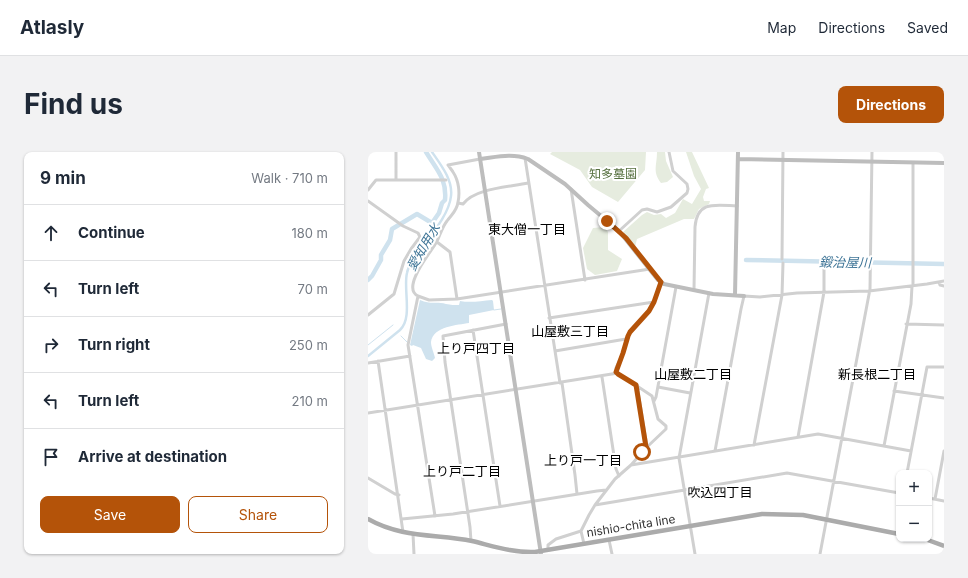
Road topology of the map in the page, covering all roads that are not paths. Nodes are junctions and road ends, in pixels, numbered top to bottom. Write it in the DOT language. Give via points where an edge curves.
graph roads {
  1 [pos="396,152"];
  2 [pos="479,152"];
  3 [pos="669,152"];
  4 [pos="738,152"];
  5 [pos="783,152"];
  6 [pos="872,152"];
  7 [pos="514,153"];
  8 [pos="525,158"];
  9 [pos="480,159"];
  10 [pos="738,160"];
  11 [pos="783,160"];
  12 [pos="872,162"];
  13 [pos="913,163"];
  14 [pos="944,163"];
  15 [pos="396,180"];
  16 [pos="446,180"];
  17 [pos="528,183"];
  18 [pos="571,189"];
  19 [pos="368,190"];
  20 [pos="485,191"];
  21 [pos="368,201"];
  22 [pos="458,203"];
  23 [pos="737,206"];
  24 [pos="619,230"];
  25 [pos="420,237"];
  26 [pos="424,240"];
  27 [pos="437,242"];
  28 [pos="824,262"];
  29 [pos="650,269"];
  30 [pos="585,280"];
  31 [pos="944,281"];
  32 [pos="661,282"];
  33 [pos="939,282"];
  34 [pos="544,286"];
  35 [pos="913,286"];
  36 [pos="944,286"];
  37 [pos="676,287"];
  38 [pos="694,290"];
  39 [pos="869,291"];
  40 [pos="824,292"];
  41 [pos="501,293"];
  42 [pos="709,293"];
  43 [pos="735,295"];
  44 [pos="782,295"];
  45 [pos="418,296"];
  46 [pos="744,296"];
  47 [pos="457,299"];
  48 [pos="654,302"];
  49 [pos="368,315"];
  50 [pos="549,318"];
  51 [pos="506,324"];
  52 [pos="906,324"];
  53 [pos="944,325"];
  54 [pos="473,330"];
  55 [pos="626,339"];
  56 [pos="555,351"];
  57 [pos="410,356"];
  58 [pos="378,361"];
  59 [pos="368,363"];
  60 [pos="944,367"];
  61 [pos="618,374"];
  62 [pos="602,377"];
  63 [pos="561,383"];
  64 [pos="636,385"];
  65 [pos="658,387"];
  66 [pos="516,390"];
  67 [pos="894,391"];
  68 [pos="690,393"];
  69 [pos="483,395"];
  70 [pos="922,395"];
  71 [pos="944,398"];
  72 [pos="450,400"];
  73 [pos="654,401"];
  74 [pos="418,405"];
  75 [pos="386,410"];
  76 [pos="368,413"];
  77 [pos="798,437"];
  78 [pos="842,439"];
  79 [pos="754,445"];
  80 [pos="884,446"];
  81 [pos="646,447"];
  82 [pos="715,451"];
  83 [pos="911,451"];
  84 [pos="944,451"];
  85 [pos="679,458"];
  86 [pos="631,465"];
  87 [pos="908,470"];
  88 [pos="619,476"];
  89 [pos="368,478"];
  90 [pos="834,480"];
  91 [pos="606,490"];
  92 [pos="684,490"];
  93 [pos="896,491"];
  94 [pos="577,494"];
  95 [pos="399,495"];
  96 [pos="932,498"];
  97 [pos="935,499"];
  98 [pos="533,501"];
  99 [pos="944,501"];
  100 [pos="595,505"];
  101 [pos="500,506"];
  102 [pos="468,512"];
  103 [pos="435,516"];
  104 [pos="368,519"];
  105 [pos="402,519"];
  106 [pos="826,520"];
  107 [pos="690,526"];
  108 [pos="581,531"];
  109 [pos="404,532"];
  110 [pos="896,533"];
  111 [pos="413,534"];
  112 [pos="609,540"];
  113 [pos="471,541"];
  114 [pos="932,542"];
  115 [pos="584,544"];
  116 [pos="944,546"];
  117 [pos="548,550"];
  118 [pos="541,553"];
  119 [pos="414,554"];
  120 [pos="612,554"];
  121 [pos="695,554"];
  122 [pos="820,554"];
  1 -- 15 [label="street"];
  2 -- 9 [label="street"];
  3 -- 24 [label="street" via="673,171 687,184 687,193 671,208 657,212 644,209"];
  4 -- 10 [label="street"];
  5 -- 11 [label="street"];
  6 -- 12 [label="street"];
  7 -- 8 [label="street"];
  7 -- 9 [label="street"];
  8 -- 17 [label="street"];
  8 -- 18 [label="street"];
  9 -- 20 [label="street"];
  9 -- 22 [label="street" via="448,165 457,182"];
  10 -- 11 [label="street"];
  10 -- 23 [label="street"];
  11 -- 12 [label="street"];
  11 -- 44 [label="street"];
  12 -- 13 [label="street"];
  12 -- 39 [label="street"];
  13 -- 14 [label="street"];
  13 -- 35 [label="street"];
  15 -- 16 [label="street"];
  15 -- 19 [label="street" via="376,180"];
  17 -- 20 [label="street"];
  17 -- 34 [label="street"];
  18 -- 24 [label="street"];
  18 -- 30 [label="street"];
  20 -- 22 [label="street" via="470,197 463,204"];
  20 -- 41 [label="street"];
  21 -- 25 [label="street" via="403,226 418,233"];
  22 -- 27 [label="street"];
  23 -- 38 [label="street" via="706,206 696,217"];
  23 -- 43 [label="street"];
  24 -- 29 [label="street"];
  25 -- 26 [label="street"];
  25 -- 49 [label="street" via="404,261 394,294"];
  27 -- 45 [label="street" via="415,276 413,290"];
  27 -- 47 [label="street" via="450,252"];
  28 -- 40 [label="street"];
  29 -- 30 [label="street"];
  29 -- 32 [label="street"];
  30 -- 34 [label="street"];
  31 -- 33 [label="street"];
  32 -- 37 [label="street"];
  32 -- 48 [label="street"];
  33 -- 35 [label="street"];
  33 -- 36 [label="street"];
  34 -- 41 [label="street"];
  34 -- 50 [label="street"];
  35 -- 39 [label="street"];
  35 -- 52 [label="street"];
  37 -- 38 [label="street"];
  37 -- 65 [label="street"];
  38 -- 42 [label="street"];
  39 -- 40 [label="street"];
  39 -- 78 [label="street"];
  40 -- 44 [label="street"];
  40 -- 77 [label="street"];
  41 -- 47 [label="street"];
  41 -- 51 [label="street"];
  42 -- 43 [label="street"];
  42 -- 68 [label="street"];
  43 -- 46 [label="street"];
  44 -- 46 [label="street"];
  44 -- 79 [label="street"];
  45 -- 47 [label="street" via="429,300"];
  45 -- 57 [label="street" via="408,345"];
  46 -- 82 [label="street"];
  48 -- 50 [label="street"];
  48 -- 55 [label="street"];
  50 -- 56 [label="street"];
  51 -- 54 [label="street"];
  51 -- 66 [label="street"];
  52 -- 53 [label="street"];
  52 -- 67 [label="street"];
  54 -- 69 [label="street"];
  54 -- 72 [label="street" via="443,336"];
  55 -- 56 [label="street"];
  55 -- 61 [label="street" via="616,368"];
  56 -- 63 [label="street"];
  57 -- 58 [label="street"];
  57 -- 74 [label="street"];
  58 -- 59 [label="street"];
  58 -- 75 [label="street"];
  60 -- 70 [label="street" via="927,367"];
  61 -- 62 [label="street"];
  61 -- 64 [label="street"];
  62 -- 63 [label="street"];
  62 -- 88 [label="street"];
  63 -- 66 [label="street"];
  63 -- 94 [label="street"];
  64 -- 73 [label="street" via="649,393"];
  64 -- 81 [label="street"];
  65 -- 68 [label="street"];
  65 -- 73 [label="street"];
  66 -- 69 [label="street"];
  66 -- 98 [label="street"];
  67 -- 70 [label="street"];
  67 -- 80 [label="street"];
  68 -- 85 [label="street"];
  69 -- 72 [label="street"];
  69 -- 101 [label="street"];
  70 -- 71 [label="street"];
  70 -- 83 [label="street"];
  72 -- 74 [label="street"];
  72 -- 102 [label="street"];
  73 -- 81 [label="street" via="658,419 666,429"];
  74 -- 75 [label="street"];
  74 -- 103 [label="street"];
  75 -- 76 [label="street"];
  75 -- 95 [label="street"];
  77 -- 78 [label="street" via="818,434"];
  77 -- 79 [label="street"];
  78 -- 80 [label="street"];
  78 -- 90 [label="street"];
  79 -- 82 [label="street"];
  80 -- 83 [label="street"];
  81 -- 86 [label="street"];
  82 -- 85 [label="street"];
  83 -- 87 [label="street"];
  84 -- 97 [label="street"];
  85 -- 86 [label="street"];
  85 -- 92 [label="street"];
  86 -- 88 [label="street"];
  88 -- 91 [label="street"];
  89 -- 95 [label="street"];
  90 -- 92 [label="street" via="787,472"];
  90 -- 93 [label="street"];
  90 -- 106 [label="street"];
  91 -- 94 [label="street"];
  91 -- 100 [label="street"];
  92 -- 100 [label="street"];
  92 -- 107 [label="street"];
  94 -- 98 [label="street"];
  95 -- 105 [label="street"];
  96 -- 97 [label="street"];
  97 -- 99 [label="street"];
  98 -- 101 [label="street"];
  98 -- 118 [label="street"];
  100 -- 108 [label="street"];
  101 -- 102 [label="street"];
  102 -- 103 [label="street"];
  102 -- 113 [label="street"];
  103 -- 105 [label="street"];
  104 -- 109 [label="main road, nishio-chita line" via="389,529"];
  105 -- 109 [label="street"];
  106 -- 107 [label="main road, nishio-chita line" via="803,515 762,514"];
  106 -- 110 [label="main road, nishio-chita line"];
  106 -- 122 [label="street"];
  107 -- 112 [label="main road, nishio-chita line"];
  107 -- 121 [label="street"];
  108 -- 115 [label="street"];
  108 -- 117 [label="street" via="556,539 548,545"];
  109 -- 111 [label="main road, nishio-chita line"];
  111 -- 113 [label="main road, nishio-chita line"];
  111 -- 119 [label="street"];
  112 -- 115 [label="main road, nishio-chita line"];
  112 -- 120 [label="street"];
  113 -- 118 [label="main road, nishio-chita line" via="514,551"];
  114 -- 116 [label="main road"];
  115 -- 117 [label="main road, nishio-chita line"];
  117 -- 118 [label="main road, nishio-chita line"];
}
